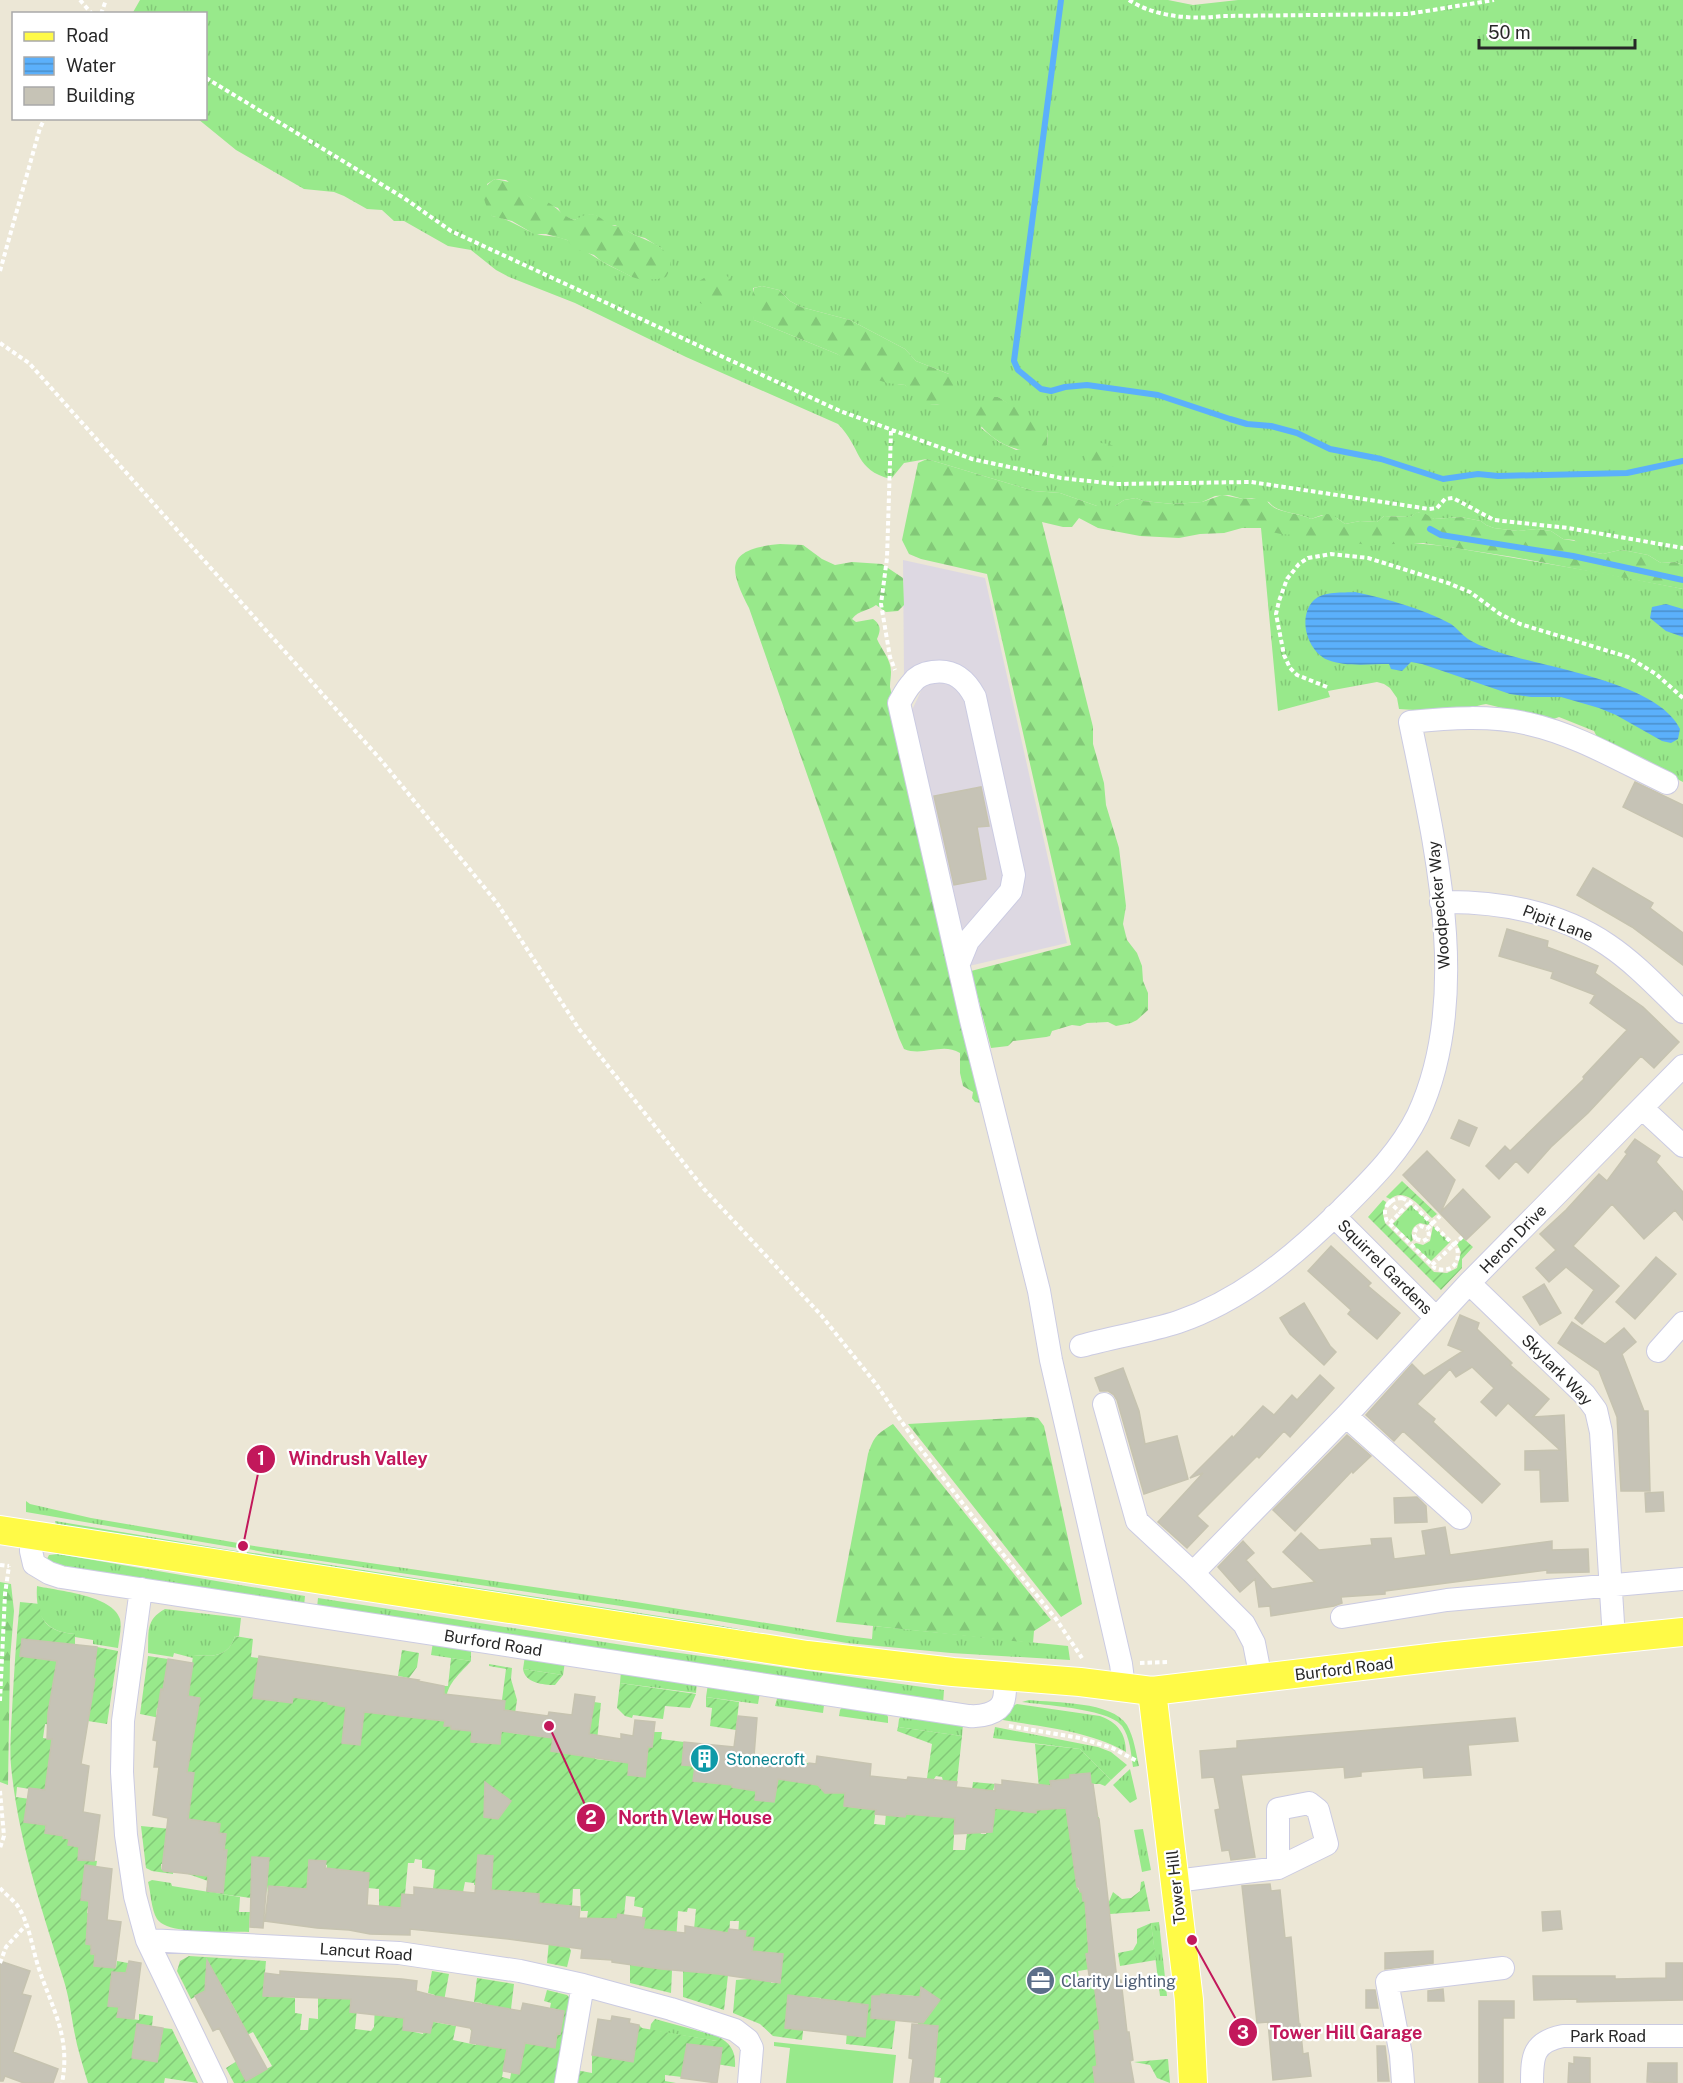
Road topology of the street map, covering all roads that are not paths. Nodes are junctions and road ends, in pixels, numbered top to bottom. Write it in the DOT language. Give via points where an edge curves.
graph roads {
  1 [pos="1677,787"];
  2 [pos="1441,902"];
  3 [pos="959,963"];
  4 [pos="1683,1012"];
  5 [pos="1683,1066"];
  6 [pos="1642,1108"];
  7 [pos="1683,1146"];
  8 [pos="1335,1216"];
  9 [pos="1469,1283"];
  10 [pos="1436,1318"];
  11 [pos="1683,1323"];
  12 [pos="1081,1346"];
  13 [pos="1658,1351"];
  14 [pos="1104,1404"];
  15 [pos="1346,1416"];
  16 [pos="1460,1518"];
  17 [pos="0,1530"];
  18 [pos="31,1536"];
  19 [pos="1193,1574"];
  20 [pos="1683,1579"];
  21 [pos="1610,1585"];
  22 [pos="141,1589"];
  23 [pos="1342,1617"];
  24 [pos="1683,1632"];
  25 [pos="1614,1639"];
  26 [pos="1005,1677"];
  27 [pos="1261,1679"];
  28 [pos="1124,1687"];
  29 [pos="1152,1691"];
  30 [pos="1278,1868"];
  31 [pos="1176,1881"];
  32 [pos="147,1940"];
  33 [pos="1503,1968"];
  34 [pos="583,1985"];
  35 [pos="1683,2036"];
  36 [pos="216,2083"];
  37 [pos="566,2083"];
  38 [pos="749,2083"];
  39 [pos="1193,2083"];
  40 [pos="1403,2083"];
  41 [pos="1532,2083"];
  1 -- 2 [label="street, Woodpecker Way" via="1583,742 1529,724 1472,719 1410,722"];
  2 -- 4 [label="street, Pipit Lane" via="1505,905 1583,930 1622,956"];
  2 -- 8 [label="street, Woodpecker Way" via="1445,953 1443,1020 1425,1096 1411,1127 1386,1162"];
  3 -- 3 [label="street" via="899,703 912,682 922,675 943,671 958,676 975,698 1014,875 1011,891 968,941"];
  3 -- 28 [label="street" via="1039,1291"];
  5 -- 6 [label="street, Heron Drive"];
  6 -- 7 [label="street"];
  6 -- 9 [label="street, Heron Drive"];
  8 -- 10 [label="street, Squirrel Gardens"];
  8 -- 12 [label="street, Woodpecker Way" via="1274,1269 1219,1304 1178,1322"];
  9 -- 10 [label="street, Heron Drive"];
  9 -- 21 [label="street, Skylark Way" via="1580,1389 1596,1410 1601,1432"];
  10 -- 15 [label="street, Heron Drive"];
  11 -- 13 [label="street"];
  14 -- 19 [label="street" via="1137,1521"];
  15 -- 16 [label="street"];
  15 -- 19 [label="street, Heron Drive"];
  17 -- 18 [label="main road, Burford Road"];
  18 -- 22 [label="street, Burford Road" via="34,1564 49,1573"];
  18 -- 26 [label="main road, Burford Road" via="796,1653"];
  19 -- 27 [label="street" via="1244,1624 1254,1643"];
  20 -- 21 [label="street"];
  21 -- 23 [label="street" via="1447,1600"];
  21 -- 25 [label="street, Skylark Way"];
  22 -- 26 [label="street, Burford Road" via="969,1716 991,1713 1003,1702"];
  22 -- 32 [label="street" via="123,1721 122,1772 135,1896"];
  24 -- 25 [label="main road, Burford Road"];
  25 -- 27 [label="main road, Burford Road"];
  26 -- 28 [label="main road, Burford Road"];
  27 -- 29 [label="main road, Burford Road"];
  28 -- 29 [label="main road, Burford Road"];
  29 -- 31 [label="main road, Tower Hill"];
  30 -- 31 [label="street"];
  31 -- 39 [label="main road, Tower Hill"];
  32 -- 34 [label="street, Lancut Road" via="399,1953"];
  32 -- 36 [label="street"];
  33 -- 40 [label="street" via="1387,1982"];
  34 -- 37 [label="street"];
  34 -- 38 [label="street, Lancut Road" via="735,2030 751,2043"];
  35 -- 41 [label="street, Park Road" via="1549,2039 1538,2048 1532,2061"];
}
